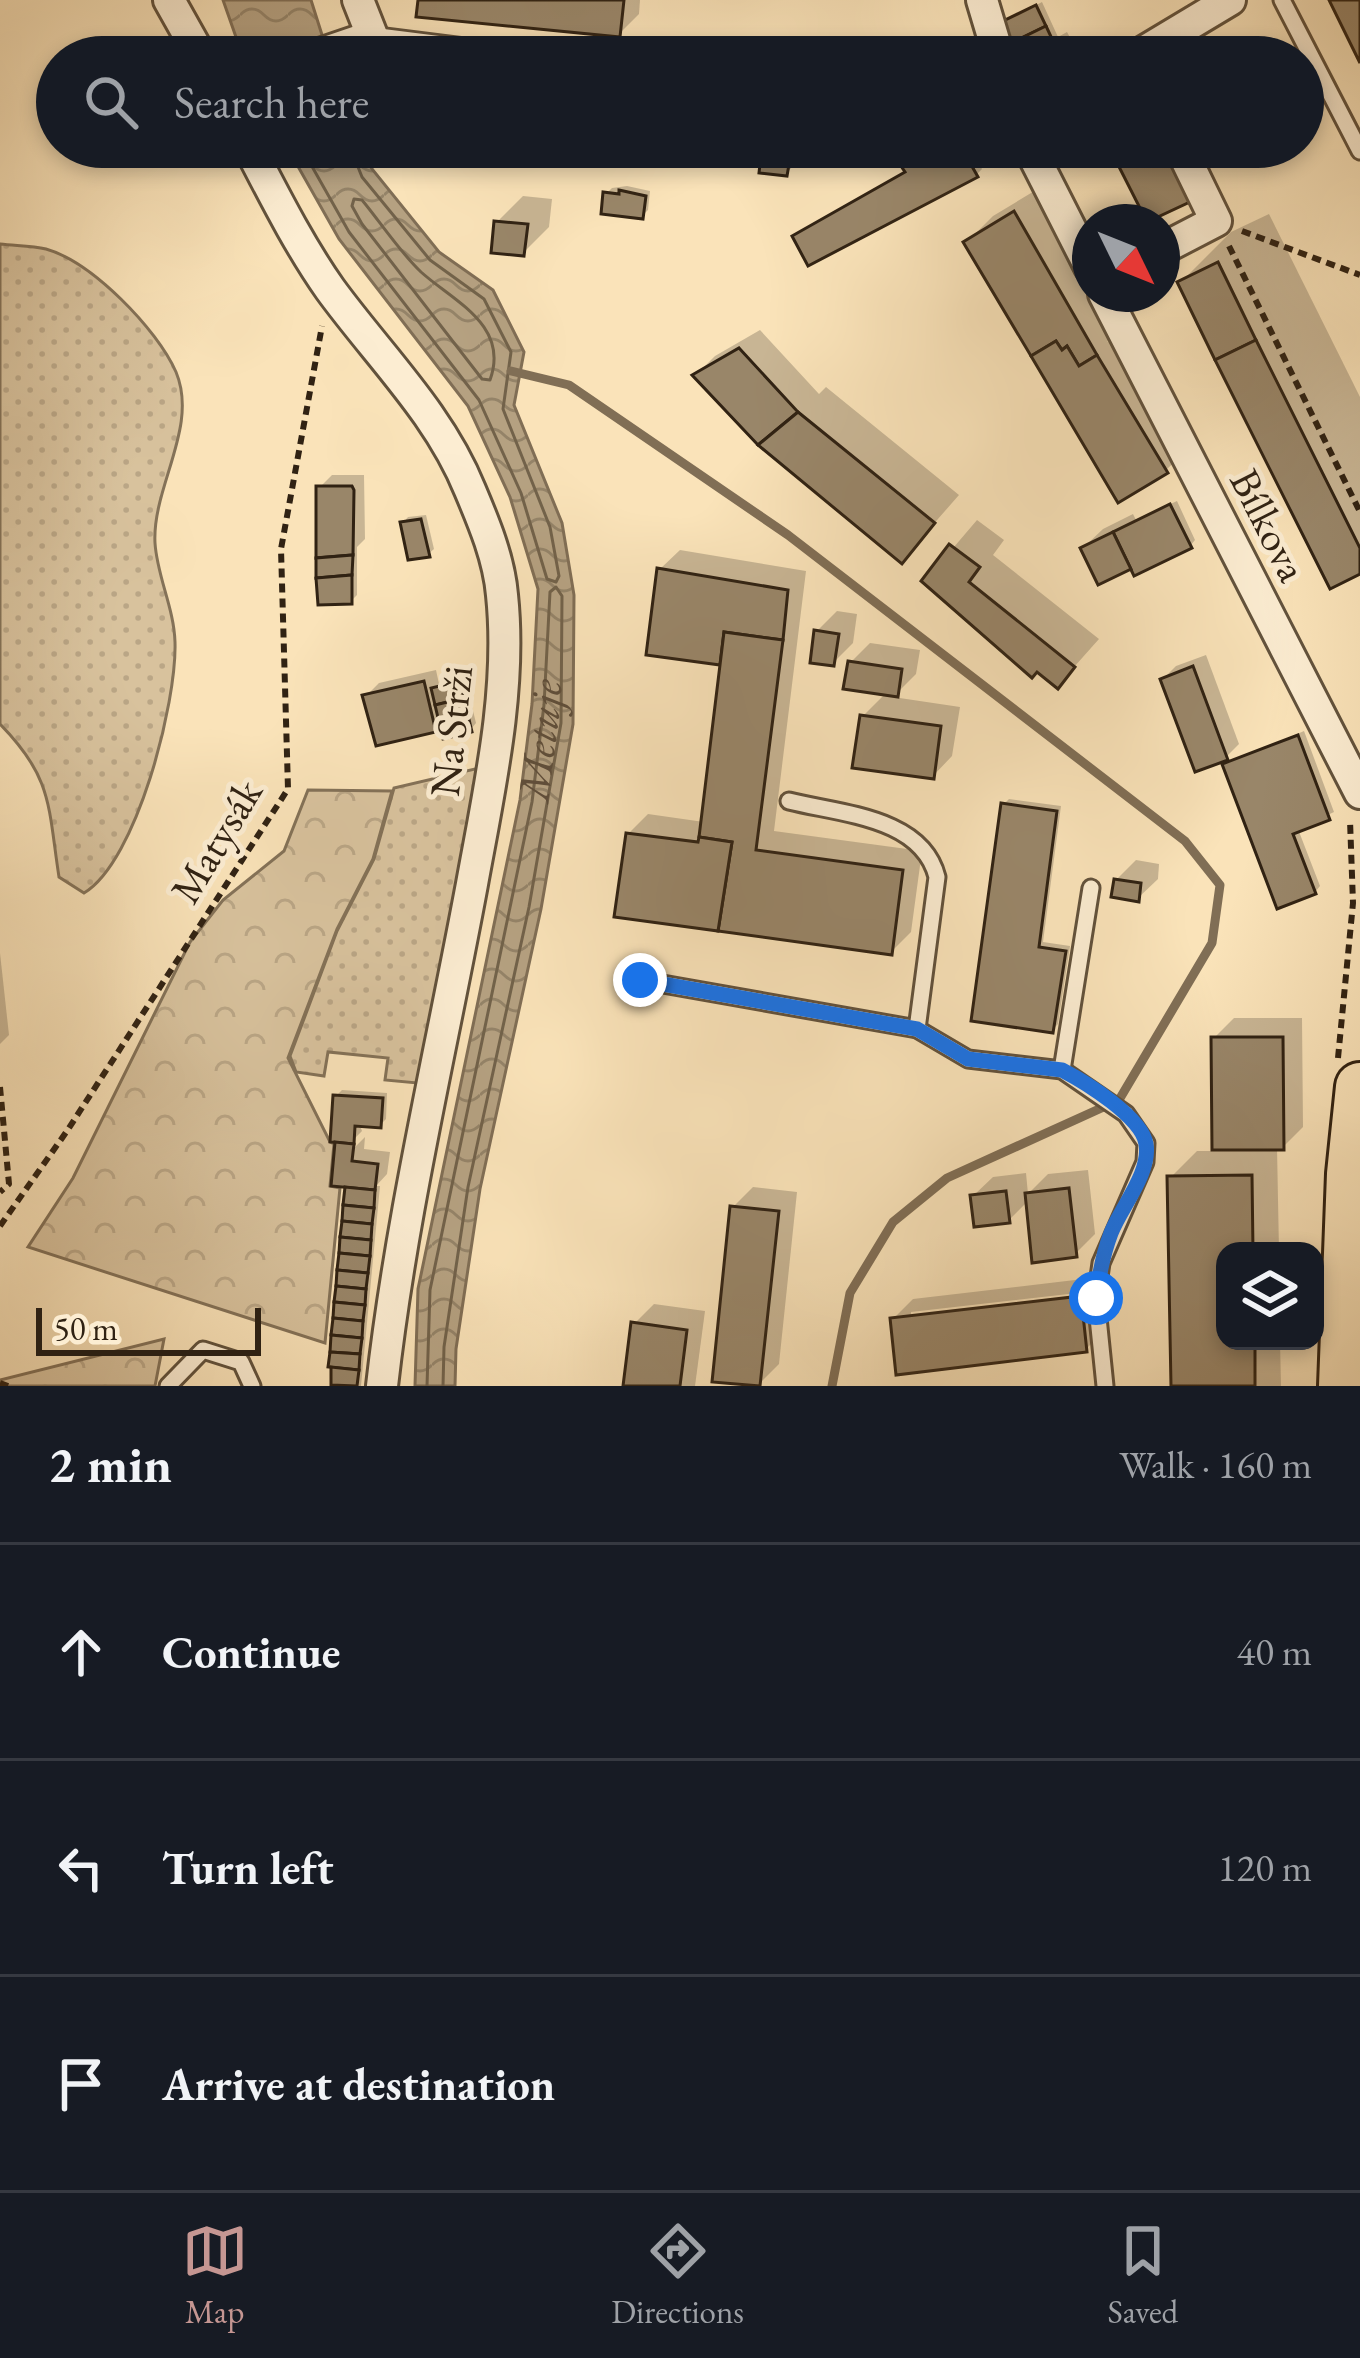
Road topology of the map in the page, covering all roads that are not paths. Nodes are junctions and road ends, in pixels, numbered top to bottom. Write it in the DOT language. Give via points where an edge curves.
graph roads {
  1 [pos="169,0"];
  2 [pos="358,0"];
  3 [pos="982,0"];
  4 [pos="1230,0"];
  5 [pos="1282,0"];
  6 [pos="189,36"];
  7 [pos="365,36"];
  8 [pos="992,36"];
  9 [pos="1171,36"];
  10 [pos="1301,36"];
  11 [pos="1324,81"];
  12 [pos="1360,151"];
  13 [pos="260,168"];
  14 [pos="1040,168"];
  15 [pos="1190,168"];
  16 [pos="1072,232"];
  17 [pos="1180,240"];
  18 [pos="1113,312"];
  19 [pos="1360,793"];
  20 [pos="789,801"];
  21 [pos="1091,888"];
  22 [pos="640,980"];
  23 [pos="917,1029"];
  24 [pos="1068,1073"];
  25 [pos="1360,1087"];
  26 [pos="168,1386"];
  27 [pos="252,1386"];
  28 [pos="382,1386"];
  29 [pos="1105,1386"];
  30 [pos="1343,1386"];
  1 -- 6 [label="street"];
  2 -- 7 [label="street"];
  3 -- 8 [label="street"];
  4 -- 9 [label="street"];
  5 -- 10 [label="lane"];
  11 -- 12 [label="lane"];
  13 -- 28 [label="street, Na Strži" via="329,287 432,419 468,484 502,594 502,695 486,805 393,1285"];
  14 -- 16 [label="street"];
  15 -- 17 [label="street" via="1216,221"];
  18 -- 19 [label="street, Bílkova"];
  20 -- 23 [label="lane" via="900,829 932,858 937,878"];
  21 -- 24 [label="lane"];
  22 -- 23 [label="lane"];
  23 -- 24 [label="lane" via="968,1059"];
  24 -- 29 [label="lane" via="1126,1114 1146,1143 1101,1263 1096,1298"];
  25 -- 30 [label="main road"];
  26 -- 27 [label="lane" via="203,1350 241,1362"];
}
